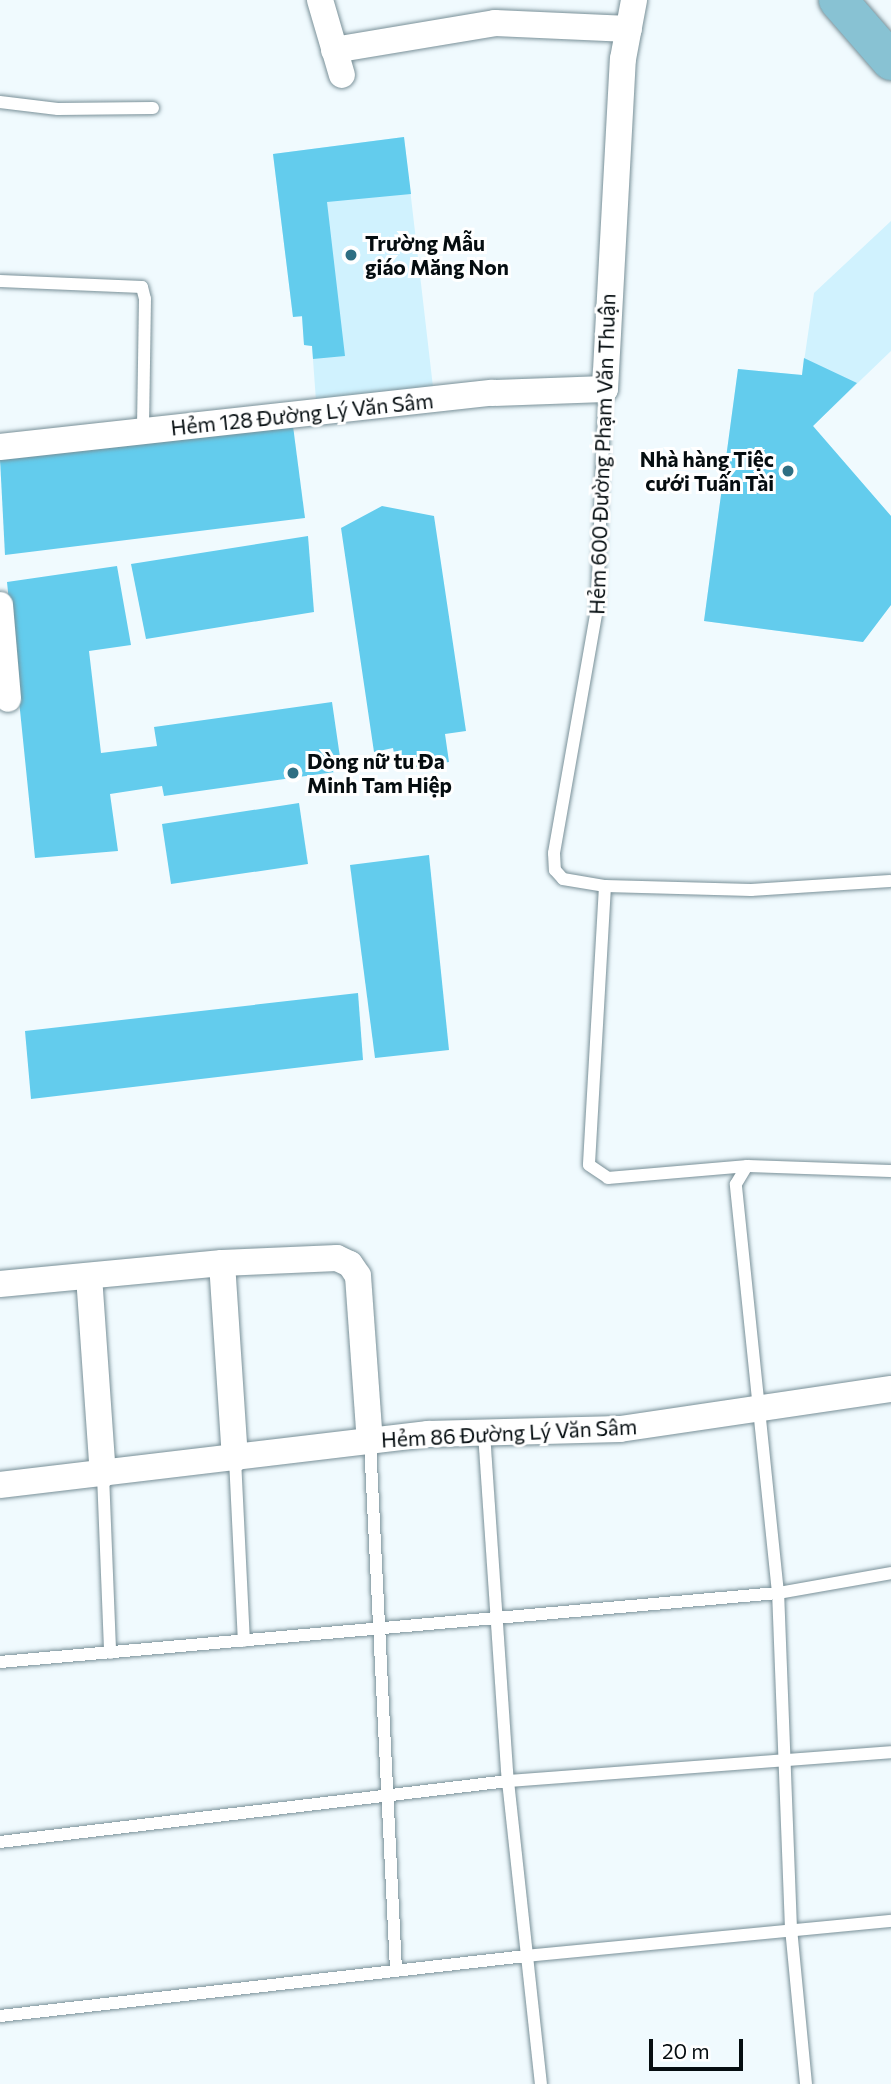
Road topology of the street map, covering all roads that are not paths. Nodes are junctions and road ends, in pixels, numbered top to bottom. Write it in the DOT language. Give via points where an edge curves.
graph roads {
  1 [pos="320,0"];
  2 [pos="634,0"];
  3 [pos="838,0"];
  4 [pos="629,29"];
  5 [pos="334,50"];
  6 [pos="891,61"];
  7 [pos="342,75"];
  8 [pos="0,102"];
  9 [pos="153,108"];
  10 [pos="0,281"];
  11 [pos="605,389"];
  12 [pos="144,432"];
  13 [pos="0,447"];
  14 [pos="0,605"];
  15 [pos="8,699"];
  16 [pos="890,881"];
  17 [pos="606,886"];
  18 [pos="747,1166"];
  19 [pos="891,1171"];
  20 [pos="222,1264"];
  21 [pos="89,1276"];
  22 [pos="0,1284"];
  23 [pos="891,1389"];
  24 [pos="762,1409"];
  25 [pos="484,1433"];
  26 [pos="370,1442"];
  27 [pos="235,1459"];
  28 [pos="103,1475"];
  29 [pos="0,1485"];
  30 [pos="891,1573"];
  31 [pos="778,1593"];
  32 [pos="497,1620"];
  33 [pos="378,1630"];
  34 [pos="244,1641"];
  35 [pos="110,1653"];
  36 [pos="0,1662"];
  37 [pos="891,1752"];
  38 [pos="788,1762"];
  39 [pos="508,1781"];
  40 [pos="384,1796"];
  41 [pos="0,1842"];
  42 [pos="891,1922"];
  43 [pos="792,1929"];
  44 [pos="526,1956"];
  45 [pos="396,1970"];
  46 [pos="0,2016"];
  47 [pos="541,2084"];
  48 [pos="806,2084"];
  1 -- 5 [label="street"];
  2 -- 4 [label="street, Hẻm 600 Đường Phạm Văn Thuận"];
  3 -- 6 [label="main road"];
  4 -- 5 [label="street" via="495,23"];
  4 -- 11 [label="street, Hẻm 600 Đường Phạm Văn Thuận" via="623,59"];
  5 -- 7 [label="street"];
  8 -- 9 [label="lane" via="58,109"];
  10 -- 12 [label="lane" via="142,287"];
  11 -- 12 [label="street, Hẻm 128 Đường Lý Văn Sâm" via="492,393"];
  11 -- 17 [label="lane, Hẻm 600 Đường Phạm Văn Thuận" via="597,609 554,853 555,870 563,879"];
  12 -- 13 [label="street, Hẻm 128 Đường Lý Văn Sâm"];
  14 -- 15 [label="street"];
  16 -- 17 [label="lane" via="751,890"];
  17 -- 18 [label="lane" via="589,1165 608,1178"];
  18 -- 19 [label="lane"];
  18 -- 24 [label="lane" via="736,1184"];
  20 -- 21 [label="street"];
  20 -- 26 [label="street" via="337,1258 351,1264 358,1276"];
  20 -- 27 [label="street"];
  21 -- 22 [label="street"];
  21 -- 28 [label="street"];
  23 -- 24 [label="street, Hẻm 86 Đường Lý Văn Sâm"];
  24 -- 25 [label="street, Hẻm 86 Đường Lý Văn Sâm" via="620,1429"];
  24 -- 31 [label="lane"];
  25 -- 26 [label="street, Hẻm 86 Đường Lý Văn Sâm"];
  25 -- 32 [label="lane"];
  26 -- 27 [label="street, Hẻm 86 Đường Lý Văn Sâm"];
  26 -- 33 [label="lane"];
  27 -- 28 [label="street, Hẻm 86 Đường Lý Văn Sâm"];
  27 -- 34 [label="lane"];
  28 -- 29 [label="street, Hẻm 86 Đường Lý Văn Sâm"];
  28 -- 35 [label="lane"];
  30 -- 31 [label="lane"];
  31 -- 32 [label="lane"];
  31 -- 38 [label="lane"];
  32 -- 33 [label="lane"];
  32 -- 39 [label="lane"];
  33 -- 34 [label="lane"];
  33 -- 40 [label="lane"];
  34 -- 35 [label="lane"];
  35 -- 36 [label="lane"];
  37 -- 38 [label="lane"];
  38 -- 39 [label="lane"];
  38 -- 43 [label="lane"];
  39 -- 40 [label="lane"];
  39 -- 44 [label="lane"];
  40 -- 41 [label="lane"];
  40 -- 45 [label="lane"];
  42 -- 43 [label="lane"];
  43 -- 44 [label="lane"];
  43 -- 48 [label="lane"];
  44 -- 45 [label="lane"];
  44 -- 47 [label="lane"];
  45 -- 46 [label="lane"];
}
